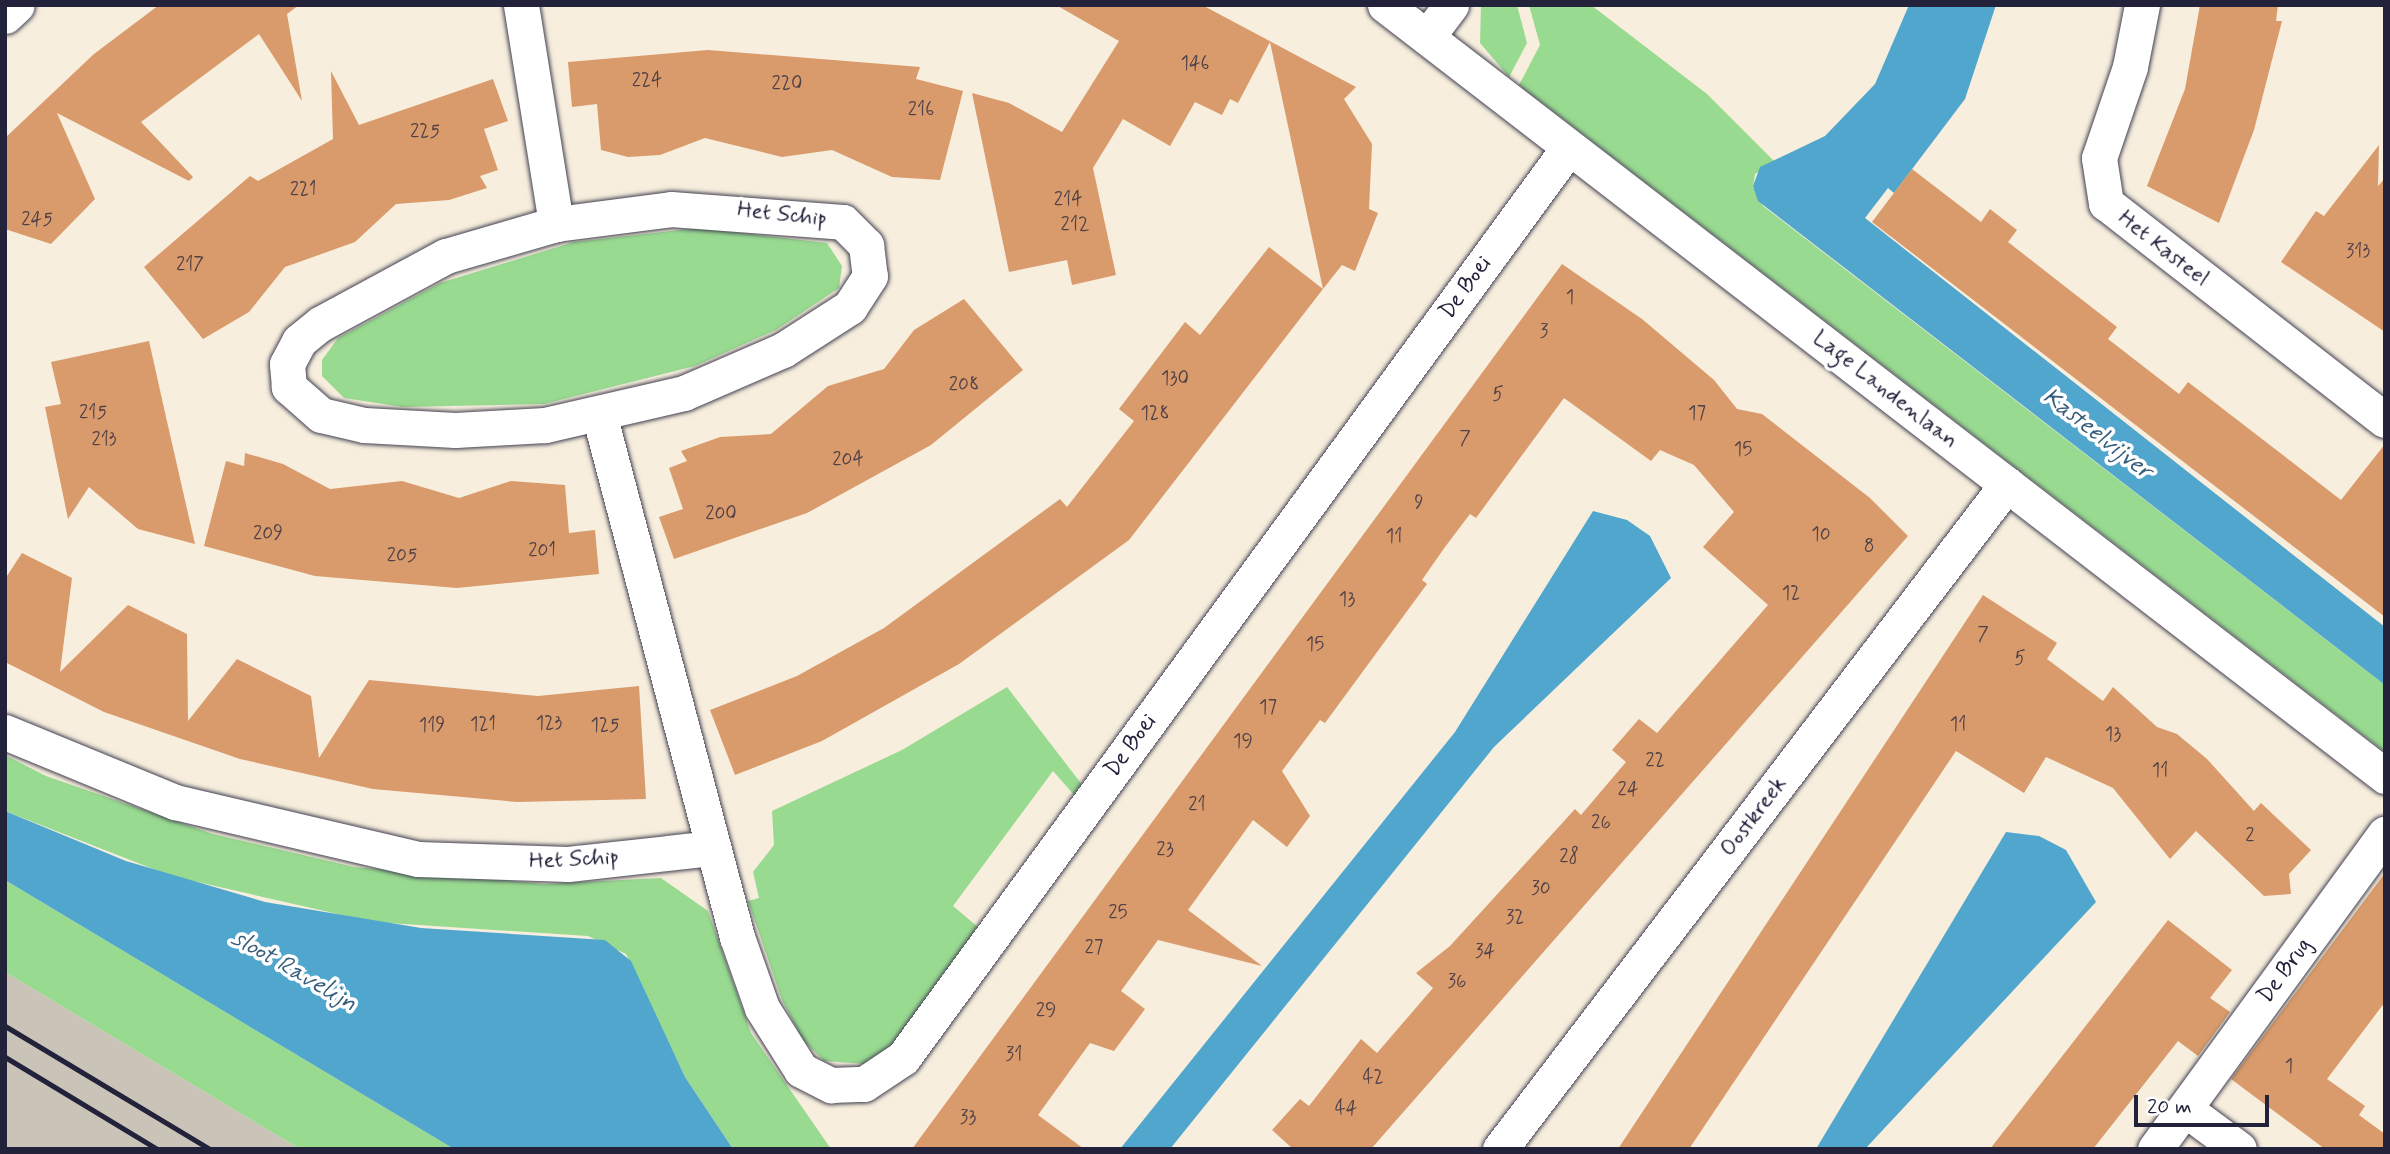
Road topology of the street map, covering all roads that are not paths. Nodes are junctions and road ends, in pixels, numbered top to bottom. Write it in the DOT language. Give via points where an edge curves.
graph roads {
  1 [pos="17,5"];
  2 [pos="520,5"];
  3 [pos="1385,5"];
  4 [pos="1451,5"];
  5 [pos="2142,5"];
  6 [pos="5,16"];
  7 [pos="1427,37"];
  8 [pos="1569,147"];
  9 [pos="556,224"];
  10 [pos="599,414"];
  11 [pos="2385,421"];
  12 [pos="2007,484"];
  13 [pos="5,732"];
  14 [pos="2385,776"];
  15 [pos="2385,834"];
  16 [pos="713,848"];
  17 [pos="2185,1109"];
  18 [pos="1500,1149"];
  19 [pos="2155,1149"];
  20 [pos="2239,1149"];
  1 -- 6 [label="street"];
  2 -- 9 [label="street"];
  3 -- 7 [label="street, Lage Landenlaan"];
  4 -- 7 [label="street"];
  5 -- 11 [label="street, Het Kasteel" via="2130,67 2099,158 2106,203"];
  7 -- 8 [label="street, Lage Landenlaan"];
  8 -- 12 [label="street, Lage Landenlaan"];
  8 -- 16 [label="street, De Boei" via="892,1070 848,1087 815,1079 789,1058 749,975"];
  9 -- 10 [label="street, Het Schip" via="446,256 320,324 299,341 287,363 289,387 321,415 406,430 496,430"];
  9 -- 10 [label="street, Het Schip" via="676,209 826,217 857,233 870,261 863,294 783,350 684,393"];
  10 -- 16 [label="street"];
  12 -- 14 [label="street, Lage Landenlaan"];
  12 -- 18 [label="street, Oostkreek"];
  13 -- 16 [label="street, Het Schip" via="175,802 418,859 568,864"];
  15 -- 17 [label="street, De Brug"];
  17 -- 19 [label="street, De Brug"];
  17 -- 20 [label="street"];
}
